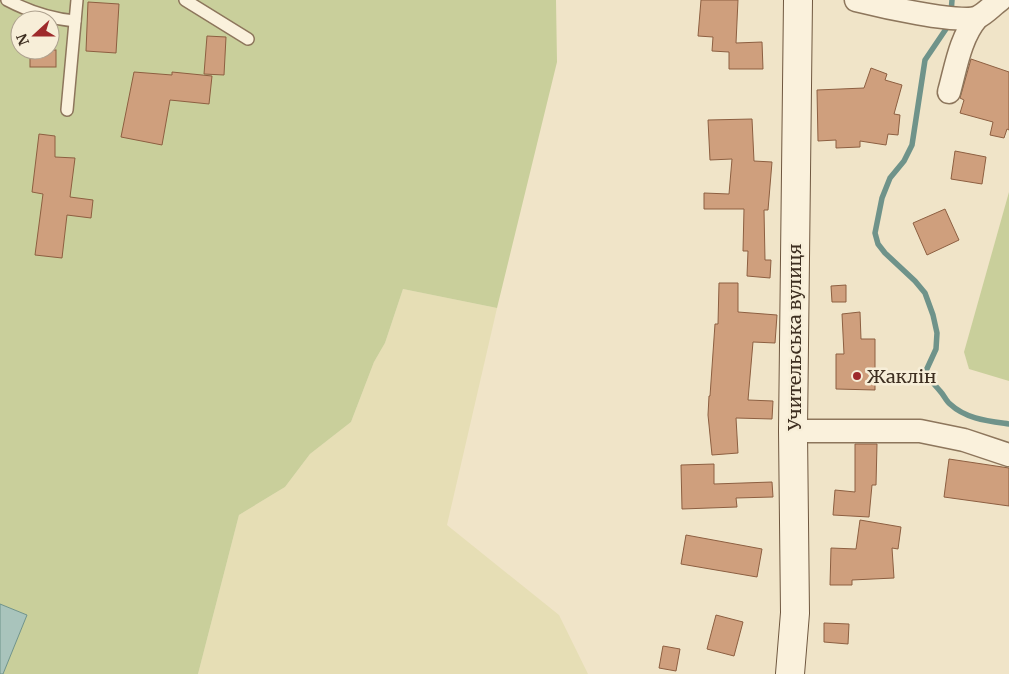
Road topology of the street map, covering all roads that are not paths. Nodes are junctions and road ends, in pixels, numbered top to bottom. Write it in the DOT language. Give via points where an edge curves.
graph roads {
  1 [pos="8,0"];
  2 [pos="77,0"];
  3 [pos="185,0"];
  4 [pos="798,0"];
  5 [pos="856,0"];
  6 [pos="1000,0"];
  7 [pos="960,17"];
  8 [pos="75,21"];
  9 [pos="248,39"];
  10 [pos="949,92"];
  11 [pos="67,110"];
  12 [pos="793,431"];
  13 [pos="1009,455"];
  14 [pos="790,674"];
  1 -- 8 [label="lane" via="56,19"];
  2 -- 8 [label="lane"];
  3 -- 9 [label="lane"];
  4 -- 12 [label="main road, Учительська вулиця"];
  5 -- 7 [label="street" via="907,12"];
  6 -- 7 [label="street"];
  7 -- 10 [label="street" via="972,25 964,39"];
  8 -- 11 [label="lane"];
  12 -- 13 [label="street" via="920,431 964,440"];
  12 -- 14 [label="main road, Учительська вулиця" via="795,614"];
}
